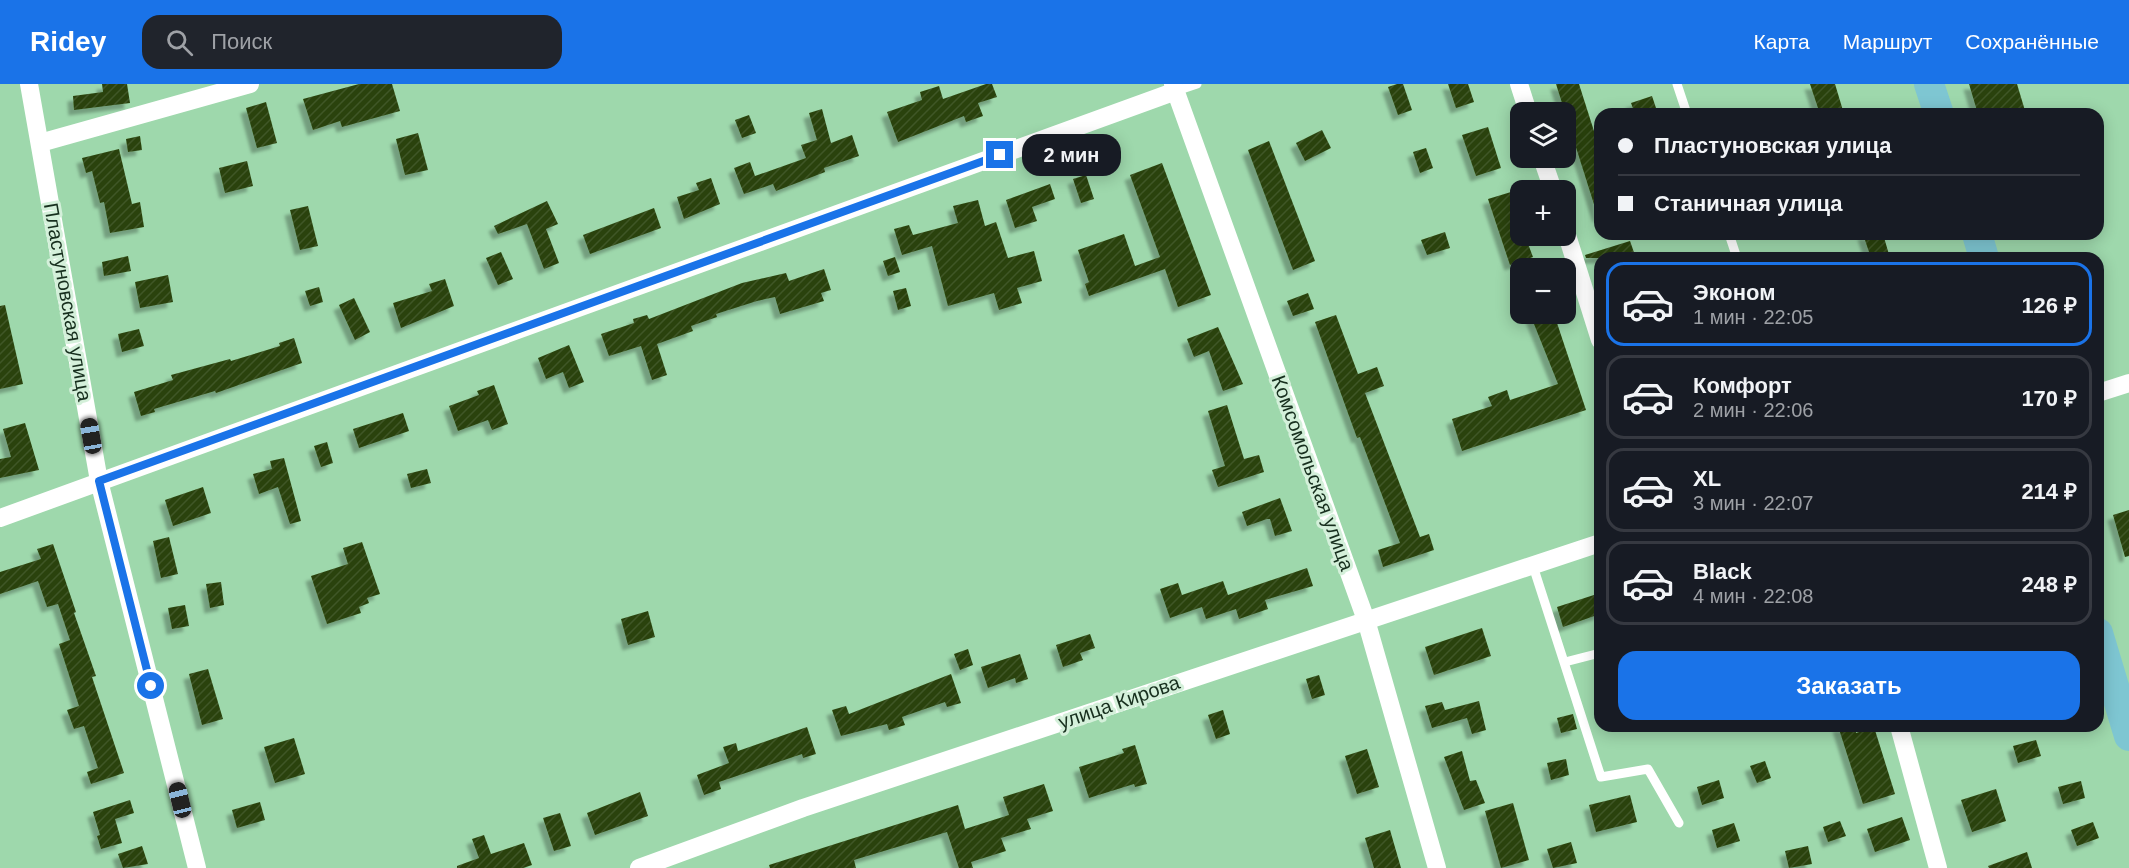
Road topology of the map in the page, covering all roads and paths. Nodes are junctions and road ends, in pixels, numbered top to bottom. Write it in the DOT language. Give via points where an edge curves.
graph roads {
  1 [pos="29,84"];
  2 [pos="250,84"];
  3 [pos="1197,84"];
  4 [pos="1519,84"];
  5 [pos="1677,84"];
  6 [pos="1929,84"];
  7 [pos="1175,87"];
  8 [pos="1525,102"];
  9 [pos="1685,108"];
  10 [pos="1937,108"];
  11 [pos="40,143"];
  12 [pos="1570,246"];
  13 [pos="1594,321"];
  14 [pos="2129,383"];
  15 [pos="2104,391"];
  16 [pos="99,481"];
  17 [pos="0,518"];
  18 [pos="1594,545"];
  19 [pos="1533,566"];
  20 [pos="1366,620"];
  21 [pos="2104,648"];
  22 [pos="1594,655"];
  23 [pos="1565,662"];
  24 [pos="2124,699"];
  25 [pos="1901,732"];
  26 [pos="2129,736"];
  27 [pos="1679,823"];
  28 [pos="197,868"];
  29 [pos="639,868"];
  30 [pos="1437,868"];
  31 [pos="1938,868"];
  1 -- 11 [label="street, Пластуновская улица"];
  2 -- 11 [label="street"];
  3 -- 7 [label="lane"];
  4 -- 8 [label="street"];
  5 -- 9 [label="lane"];
  6 -- 10 [label="main road"];
  7 -- 16 [label="street"];
  7 -- 20 [label="street, Комсомольская улица"];
  11 -- 16 [label="street, Пластуновская улица"];
  12 -- 13 [label="street"];
  14 -- 15 [label="street"];
  16 -- 17 [label="street"];
  16 -- 28 [label="street, Пластуновская улица"];
  18 -- 19 [label="street, улица Кирова"];
  19 -- 20 [label="street, улица Кирова"];
  19 -- 23 [label="lane"];
  20 -- 29 [label="street, улица Кирова" via="803,808"];
  20 -- 30 [label="street, Комсомольская улица"];
  21 -- 24 [label="main road"];
  22 -- 23 [label="lane"];
  23 -- 27 [label="lane" via="1601,777 1648,769"];
  24 -- 26 [label="main road"];
  25 -- 31 [label="street"];
}
